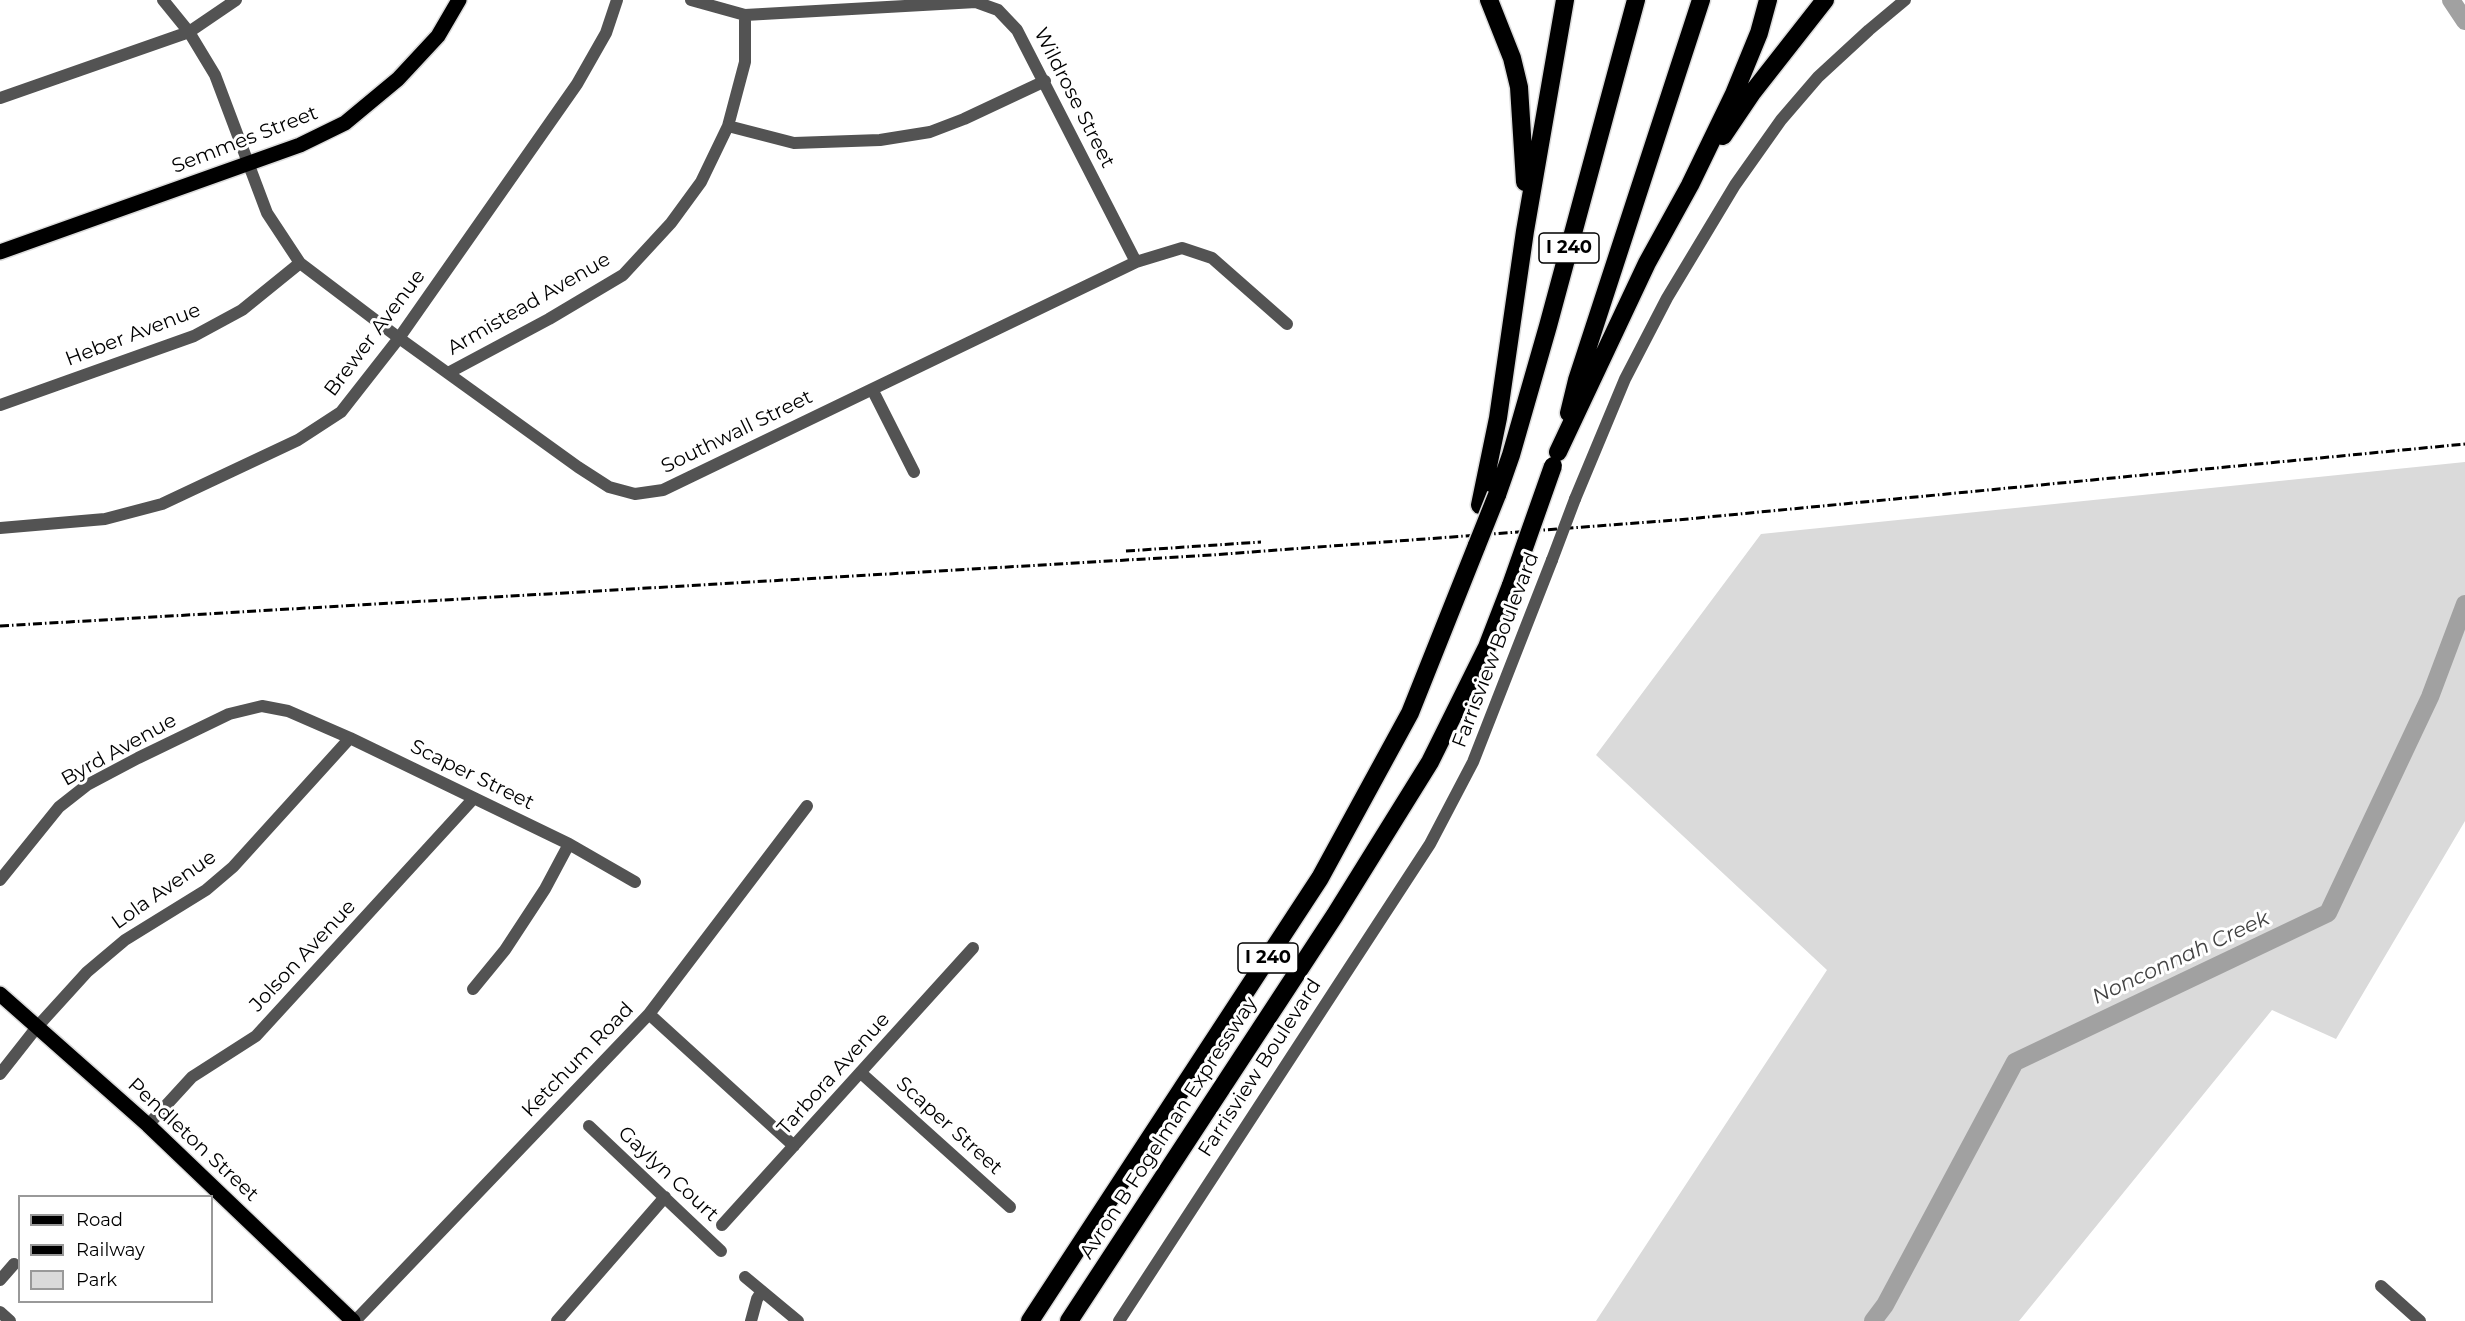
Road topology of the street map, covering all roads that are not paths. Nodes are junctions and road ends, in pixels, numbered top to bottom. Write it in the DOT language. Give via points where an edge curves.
graph roads {
  1 [pos="163,0"];
  2 [pos="236,0"];
  3 [pos="459,0"];
  4 [pos="617,0"];
  5 [pos="691,0"];
  6 [pos="1489,0"];
  7 [pos="1557,0"];
  8 [pos="1565,0"];
  9 [pos="1636,0"];
  10 [pos="1701,0"];
  11 [pos="1768,0"];
  12 [pos="1825,0"];
  13 [pos="1905,0"];
  14 [pos="745,15"];
  15 [pos="189,32"];
  16 [pos="1045,81"];
  17 [pos="0,98"];
  18 [pos="728,126"];
  19 [pos="1543,126"];
  20 [pos="248,163"];
  21 [pos="1690,185"];
  22 [pos="1525,231"];
  23 [pos="0,252"];
  24 [pos="1136,262"];
  25 [pos="300,263"];
  26 [pos="1287,324"];
  27 [pos="399,338"];
  28 [pos="448,373"];
  29 [pos="872,389"];
  30 [pos="0,405"];
  31 [pos="1556,459"];
  32 [pos="914,472"];
  33 [pos="0,528"];
  34 [pos="1477,545"];
  35 [pos="288,711"];
  36 [pos="350,738"];
  37 [pos="474,798"];
  38 [pos="807,806"];
  39 [pos="569,844"];
  40 [pos="0,880"];
  41 [pos="635,882"];
  42 [pos="974,948"];
  43 [pos="473,989"];
  44 [pos="0,994"];
  45 [pos="649,1014"];
  46 [pos="37,1028"];
  47 [pos="861,1073"];
  48 [pos="0,1074"];
  49 [pos="148,1125"];
  50 [pos="589,1126"];
  51 [pos="794,1146"];
  52 [pos="664,1197"];
  53 [pos="1010,1207"];
  54 [pos="722,1226"];
  55 [pos="722,1251"];
  56 [pos="14,1264"];
  57 [pos="745,1277"];
  58 [pos="0,1280"];
  59 [pos="2382,1286"];
  60 [pos="762,1291"];
  61 [pos="0,1312"];
  62 [pos="10,1321"];
  63 [pos="354,1321"];
  64 [pos="557,1321"];
  65 [pos="751,1321"];
  66 [pos="798,1321"];
  67 [pos="1030,1321"];
  68 [pos="1069,1321"];
  69 [pos="1119,1321"];
  70 [pos="2420,1321"];
  1 -- 15 [label="street, Southwall Street"];
  2 -- 15 [label="street"];
  3 -- 20 [label="main road, Semmes Street" via="438,36 398,79 345,123 300,145"];
  4 -- 27 [label="street, Brewer Avenue" via="606,33 577,84"];
  5 -- 14 [label="street, Wildrose Street"];
  6 -- 22 [label="highway" via="1519,87"];
  7 -- 19 [label="highway"];
  8 -- 19 [label="highway"];
  9 -- 34 [label="highway, Avron B Fogelman Expressway / I 240, bridge" via="1545,337 1497,495"];
  10 -- 31 [label="highway, Avron B Fogelman Expressway / I 240" via="1577,380"];
  11 -- 21 [label="highway" via="1751,57"];
  12 -- 21 [label="highway" via="1752,93"];
  13 -- 69 [label="street, Farrisview Boulevard, bridge" via="1818,77 1781,120 1735,185 1667,298 1630,369 1575,499 1473,762 1430,844"];
  14 -- 16 [label="street, Wildrose Street" via="976,2 998,10 1017,30"];
  14 -- 18 [label="street, Armistead Avenue" via="745,62"];
  15 -- 17 [label="street"];
  15 -- 20 [label="street, Southwall Street" via="215,75"];
  16 -- 18 [label="street" via="930,132 880,140 794,143"];
  16 -- 24 [label="street, Wildrose Street"];
  18 -- 28 [label="street, Armistead Avenue" via="701,182 671,224 623,275"];
  19 -- 22 [label="highway"];
  20 -- 23 [label="main road, Semmes Street"];
  20 -- 25 [label="street, Southwall Street" via="267,213"];
  21 -- 31 [label="highway" via="1647,263"];
  22 -- 34 [label="highway" via="1500,407 1480,505"];
  24 -- 26 [label="street, Southwall Street" via="1182,249 1212,258"];
  24 -- 29 [label="street, Southwall Street"];
  25 -- 27 [label="street, Southwall Street"];
  25 -- 30 [label="street, Heber Avenue" via="242,310 194,336"];
  27 -- 28 [label="street, Southwall Street"];
  27 -- 33 [label="street, Brewer Avenue" via="341,412 288,445 162,504 105,519"];
  28 -- 29 [label="street, Southwall Street" via="578,467 609,487 635,494 663,490"];
  29 -- 32 [label="street"];
  31 -- 68 [label="highway, Avron B Fogelman Expressway / I 240, bridge" via="1487,647 1430,762 1335,915"];
  34 -- 67 [label="highway, Avron B Fogelman Expressway / I 240" via="1410,713 1320,878"];
  35 -- 36 [label="street, Scaper Street"];
  35 -- 40 [label="street, Byrd Avenue" via="262,706 229,714 87,785 59,807"];
  36 -- 37 [label="street, Scaper Street"];
  36 -- 46 [label="street, Lola Avenue" via="233,867 207,890 125,940 87,972"];
  37 -- 39 [label="street, Scaper Street"];
  37 -- 49 [label="street, Jolson Avenue" via="256,1036 192,1077"];
  38 -- 45 [label="street, Ketchum Road"];
  39 -- 41 [label="street, Scaper Street"];
  39 -- 43 [label="street" via="505,950"];
  42 -- 47 [label="street, Tarbora Avenue"];
  44 -- 46 [label="main road, Pendleton Street"];
  45 -- 51 [label="street"];
  45 -- 63 [label="street, Ketchum Road"];
  46 -- 48 [label="street, Lola Avenue"];
  46 -- 49 [label="main road, Pendleton Street"];
  47 -- 51 [label="street, Tarbora Avenue"];
  47 -- 53 [label="street, Scaper Street"];
  49 -- 63 [label="main road, Pendleton Street"];
  50 -- 52 [label="street, Gaylyn Court"];
  51 -- 54 [label="street, Tarbora Avenue"];
  52 -- 55 [label="street, Gaylyn Court"];
  52 -- 64 [label="street"];
  56 -- 58 [label="street"];
  57 -- 60 [label="street"];
  59 -- 70 [label="street"];
  60 -- 65 [label="street"];
  60 -- 66 [label="street"];
  61 -- 62 [label="street"];
}
